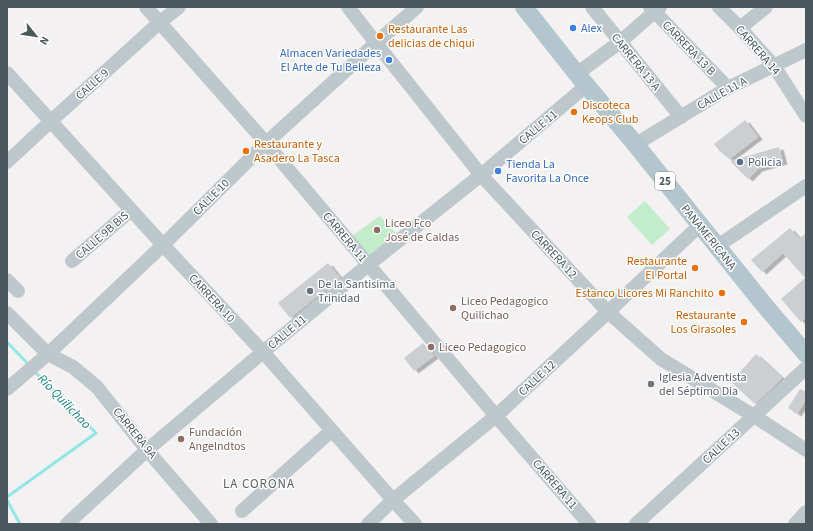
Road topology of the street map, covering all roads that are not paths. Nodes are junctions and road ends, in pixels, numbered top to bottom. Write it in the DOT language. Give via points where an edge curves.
graph roads {
  1 [pos="146,7"];
  2 [pos="179,7"];
  3 [pos="348,7"];
  4 [pos="417,7"];
  5 [pos="524,7"];
  6 [pos="532,7"];
  7 [pos="592,7"];
  8 [pos="719,7"];
  9 [pos="766,7"];
  10 [pos="655,9"];
  11 [pos="159,23"];
  12 [pos="740,28"];
  13 [pos="620,42"];
  14 [pos="376,43"];
  15 [pos="806,50"];
  16 [pos="774,66"];
  17 [pos="7,73"];
  18 [pos="584,78"];
  19 [pos="728,88"];
  20 [pos="806,116"];
  21 [pos="681,117"];
  22 [pos="51,121"];
  23 [pos="641,141"];
  24 [pos="266,143"];
  25 [pos="7,162"];
  26 [pos="481,175"];
  27 [pos="806,186"];
  28 [pos="131,210"];
  29 [pos="700,225"];
  30 [pos="722,243"];
  31 [pos="163,245"];
  32 [pos="72,261"];
  33 [pos="368,265"];
  34 [pos="7,280"];
  35 [pos="18,291"];
  36 [pos="608,312"];
  37 [pos="7,313"];
  38 [pos="806,344"];
  39 [pos="263,352"];
  40 [pos="806,354"];
  41 [pos="45,357"];
  42 [pos="806,368"];
  43 [pos="7,389"];
  44 [pos="496,416"];
  45 [pos="754,416"];
  46 [pos="332,431"];
  47 [pos="147,450"];
  48 [pos="806,450"];
  49 [pos="393,500"];
  50 [pos="242,511"];
  51 [pos="806,512"];
  52 [pos="67,524"];
  53 [pos="212,524"];
  54 [pos="368,524"];
  55 [pos="415,524"];
  56 [pos="589,524"];
  57 [pos="636,524"];
  58 [pos="795,524"];
  1 -- 11 [label="street, CARRERA 11"];
  2 -- 11 [label="street, CALLE 9"];
  3 -- 14 [label="street, CARRERA 12"];
  4 -- 14 [label="street, CALLE 10"];
  5 -- 18 [label="main road, PANAMERICANA / 25"];
  6 -- 18 [label="main road, PANAMERICANA / 25"];
  7 -- 13 [label="street, CARRERA 13 A"];
  8 -- 12 [label="street, CARRERA 14"];
  9 -- 12 [label="street"];
  10 -- 13 [label="street, CALLE 11"];
  10 -- 19 [label="street, CARRERA 13 B"];
  11 -- 22 [label="street, CALLE 9"];
  11 -- 24 [label="street, CARRERA 11"];
  12 -- 16 [label="street, CARRERA 14"];
  13 -- 18 [label="street, CALLE 11"];
  13 -- 21 [label="street, CARRERA 13 A"];
  14 -- 24 [label="street, CALLE 10"];
  14 -- 26 [label="street, CARRERA 12"];
  15 -- 16 [label="street, CALLE 11 A"];
  16 -- 19 [label="street, CALLE 11 A"];
  16 -- 20 [label="street, CARRERA 14"];
  17 -- 22 [label="street, CARRERA 10"];
  18 -- 23 [label="main road, PANAMERICANA / 25"];
  18 -- 26 [label="street, CALLE 11"];
  18 -- 29 [label="main road, PANAMERICANA / 25"];
  19 -- 21 [label="street, CALLE 11 A"];
  21 -- 23 [label="street, CALLE 11 A"];
  22 -- 25 [label="street, CALLE 9"];
  22 -- 28 [label="street, CARRERA 10"];
  23 -- 30 [label="main road, PANAMERICANA / 25"];
  24 -- 31 [label="street, CALLE 10"];
  24 -- 33 [label="street, CARRERA 11"];
  26 -- 33 [label="street, CALLE 11"];
  26 -- 36 [label="street, CARRERA 12"];
  27 -- 30 [label="street"];
  28 -- 31 [label="street, CARRERA 10"];
  28 -- 32 [label="street, CALLE 9B BIS"];
  29 -- 36 [label="street, CALLE 12"];
  29 -- 40 [label="main road, PANAMERICANA / 25"];
  30 -- 38 [label="main road, PANAMERICANA / 25"];
  31 -- 39 [label="street, CARRERA 10"];
  31 -- 41 [label="street, CALLE 10"];
  33 -- 39 [label="street, CALLE 11"];
  33 -- 44 [label="street, CARRERA 11"];
  34 -- 35 [label="street"];
  36 -- 44 [label="street, CALLE 12"];
  36 -- 45 [label="street, CARRERA 12" via="661,359"];
  37 -- 41 [label="street, CARRERA 9A"];
  39 -- 46 [label="street, CARRERA 10"];
  39 -- 47 [label="street, CALLE 11"];
  41 -- 43 [label="street, CALLE 10"];
  41 -- 47 [label="street, CARRERA 9A" via="73,367 97,387"];
  42 -- 45 [label="street, CALLE 13"];
  44 -- 49 [label="street, CALLE 12"];
  44 -- 56 [label="street, CARRERA 11"];
  45 -- 48 [label="street, CARRERA 12"];
  45 -- 57 [label="street, CALLE 13"];
  46 -- 49 [label="street, CARRERA 10"];
  46 -- 50 [label="street"];
  47 -- 52 [label="street, CALLE 11"];
  47 -- 53 [label="street, CARRERA 9A"];
  49 -- 54 [label="street, CALLE 12"];
  49 -- 55 [label="street, CARRERA 10"];
  51 -- 58 [label="street"];
}
